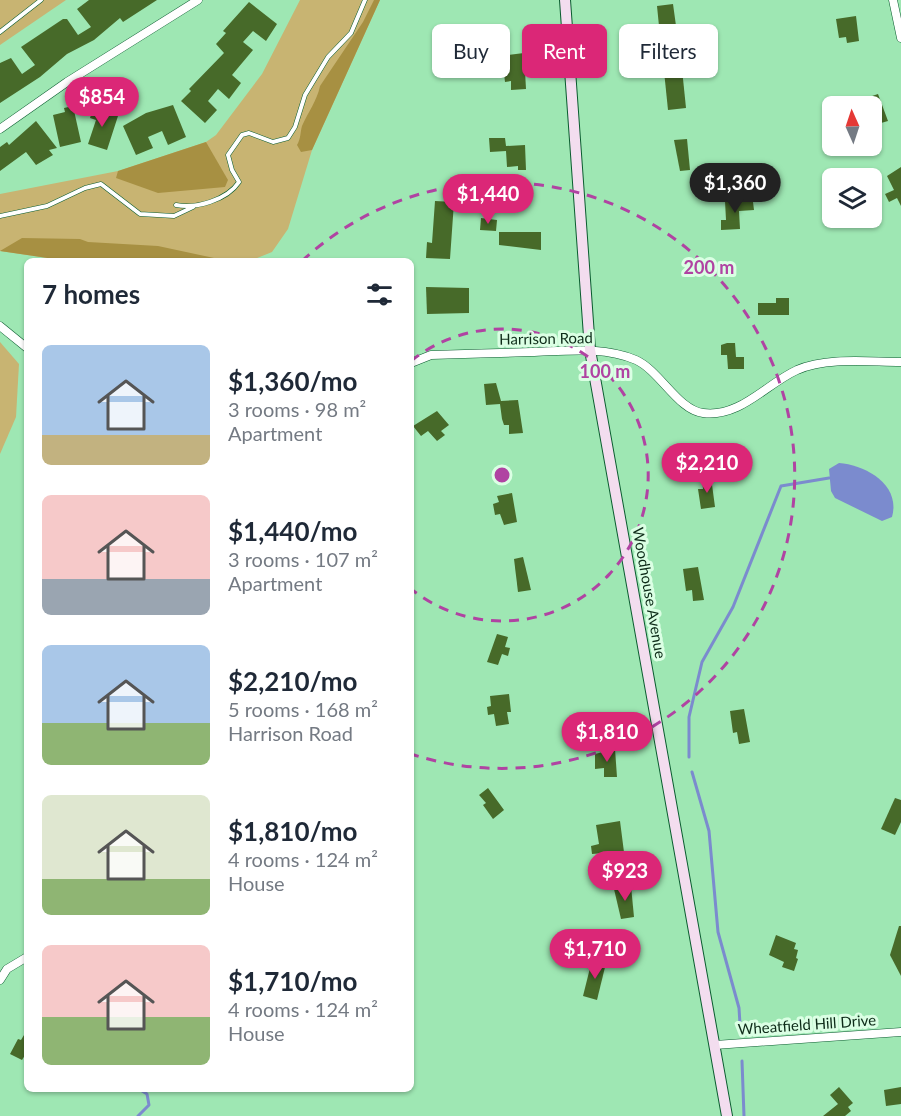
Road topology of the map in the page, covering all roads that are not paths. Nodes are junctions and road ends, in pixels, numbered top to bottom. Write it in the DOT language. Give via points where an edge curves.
graph roads {
  1 [pos="41,0"];
  2 [pos="198,0"];
  3 [pos="365,0"];
  4 [pos="565,0"];
  5 [pos="892,0"];
  6 [pos="0,32"];
  7 [pos="901,38"];
  8 [pos="0,129"];
  9 [pos="176,205"];
  10 [pos="194,206"];
  11 [pos="0,216"];
  12 [pos="0,326"];
  13 [pos="24,346"];
  14 [pos="590,351"];
  15 [pos="414,362"];
  16 [pos="901,362"];
  17 [pos="24,959"];
  18 [pos="0,980"];
  19 [pos="901,1032"];
  20 [pos="715,1046"];
  21 [pos="727,1116"];
  1 -- 6 [label="lane"];
  2 -- 8 [label="street"];
  3 -- 10 [label="lane" via="351,33 328,57 305,95 292,133 279,142 242,135 228,155 239,182 236,187"];
  4 -- 14 [label="main road, Woodhouse Avenue"];
  5 -- 7 [label="street"];
  9 -- 10 [label="lane"];
  10 -- 11 [label="lane" via="174,216 149,217 122,202 106,185 94,184 47,206"];
  12 -- 13 [label="street"];
  14 -- 15 [label="street, Harrison Road" via="431,355"];
  14 -- 16 [label="street, Harrison Road" via="637,360 688,407 702,413 724,412 796,370 819,364"];
  14 -- 20 [label="main road, Woodhouse Avenue"];
  17 -- 18 [label="street" via="7,969"];
  19 -- 20 [label="street, Wheatfield Hill Drive"];
  20 -- 21 [label="main road, Woodhouse Avenue"];
}
